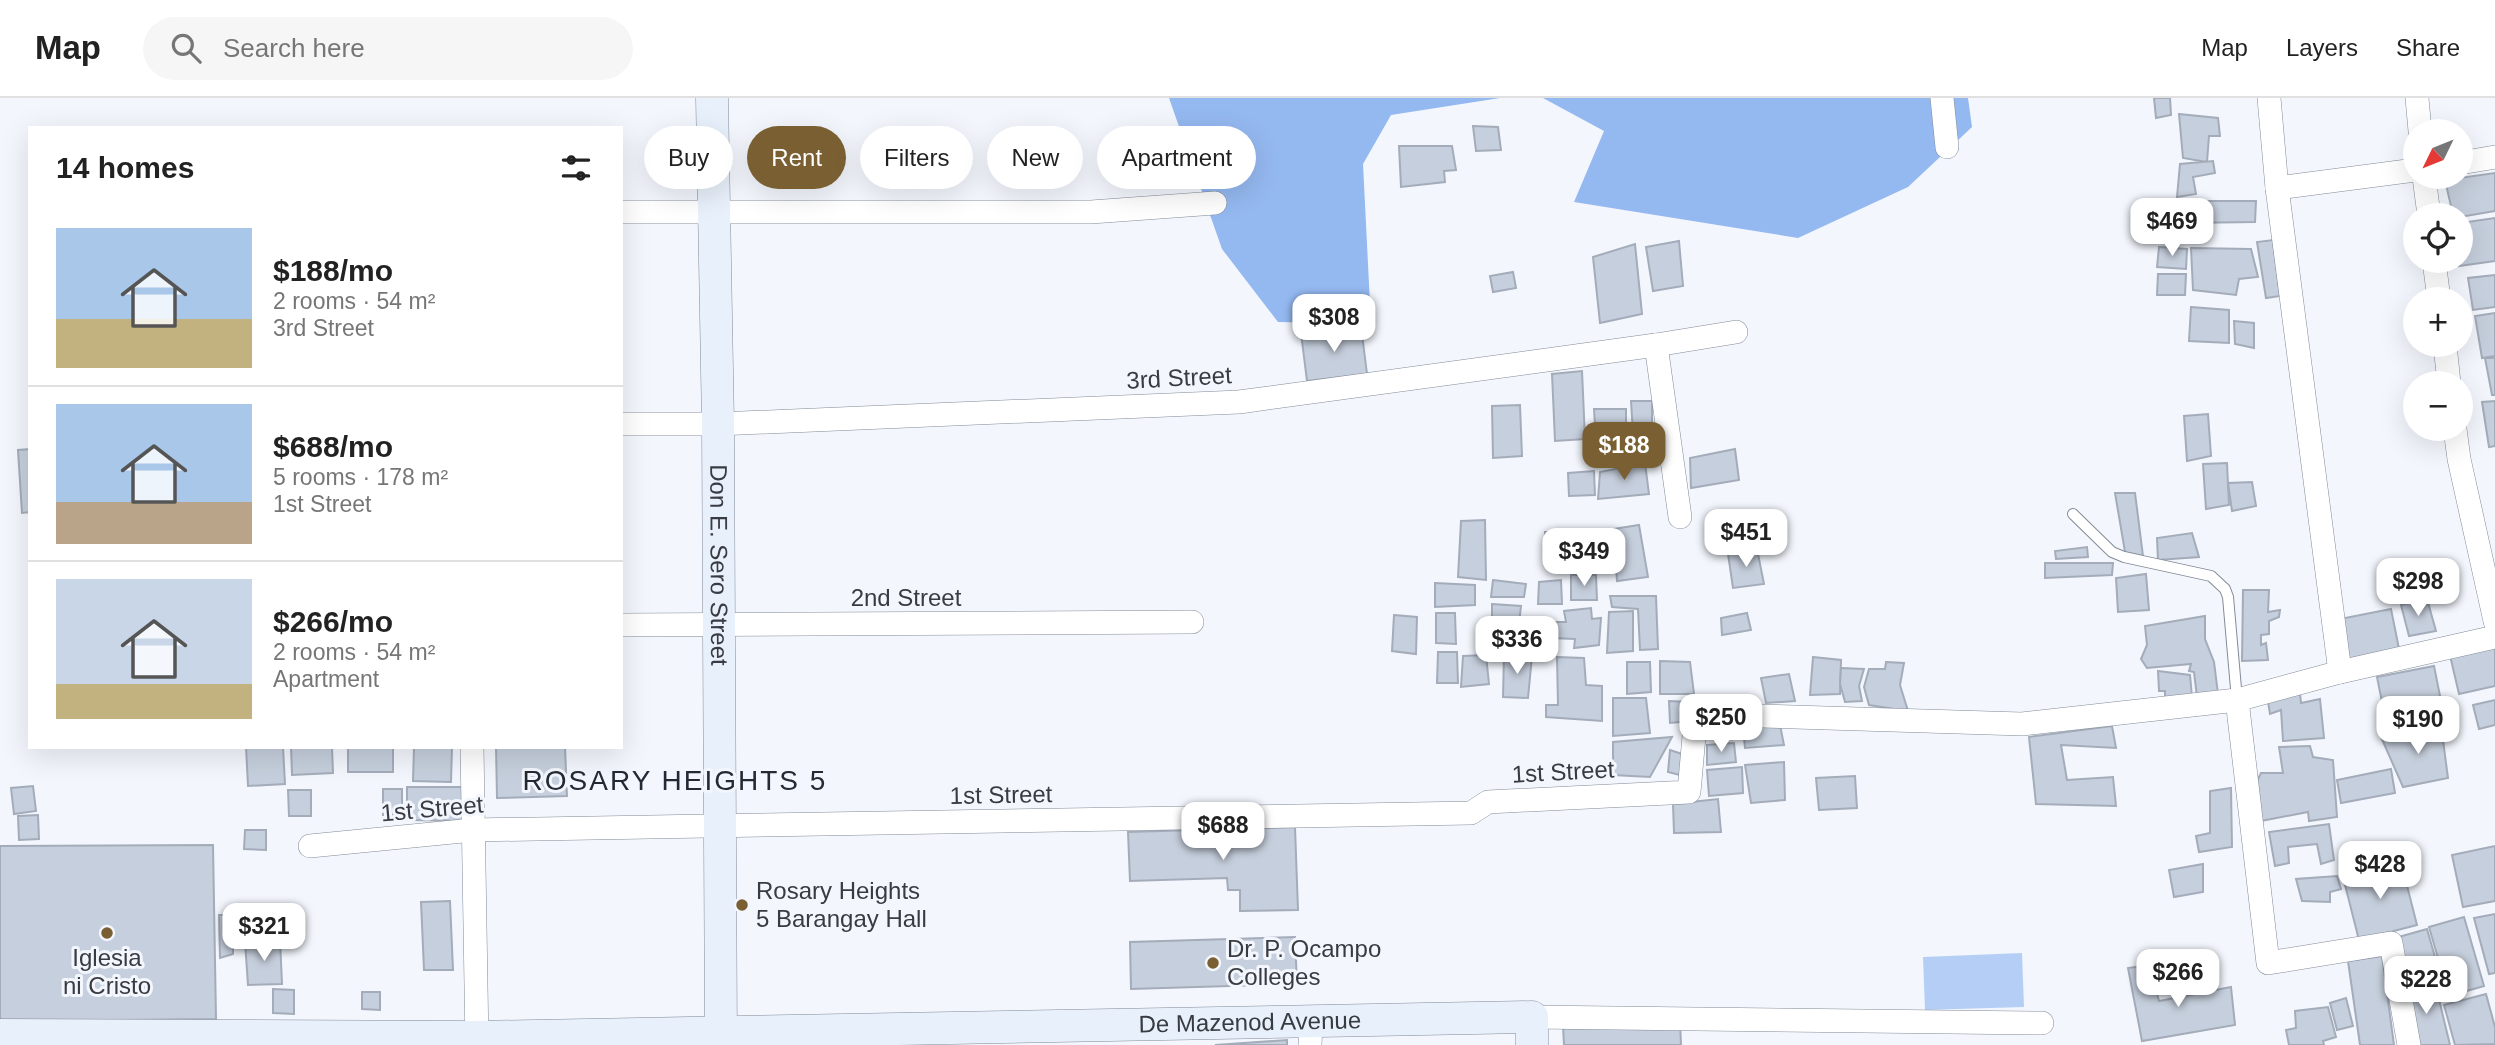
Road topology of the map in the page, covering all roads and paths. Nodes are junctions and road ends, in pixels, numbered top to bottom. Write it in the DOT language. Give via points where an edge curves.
graph roads {
  1 [pos="712,98"];
  2 [pos="1942,98"];
  3 [pos="2269,98"];
  4 [pos="2417,98"];
  5 [pos="2419,119"];
  6 [pos="1947,147"];
  7 [pos="2495,157"];
  8 [pos="2473,161"];
  9 [pos="2403,172"];
  10 [pos="2277,188"];
  11 [pos="1215,203"];
  12 [pos="623,212"];
  13 [pos="713,212"];
  14 [pos="1736,332"];
  15 [pos="1656,345"];
  16 [pos="623,424"];
  17 [pos="718,424"];
  18 [pos="2457,441"];
  19 [pos="2073,514"];
  20 [pos="1680,517"];
  21 [pos="2495,621"];
  22 [pos="1192,622"];
  23 [pos="623,625"];
  24 [pos="719,625"];
  25 [pos="2495,637"];
  26 [pos="2340,672"];
  27 [pos="2237,700"];
  28 [pos="472,749"];
  29 [pos="720,826"];
  30 [pos="473,830"];
  31 [pos="310,846"];
  32 [pos="2042,1023"];
  33 [pos="1532,1031"];
  34 [pos="1310,1033"];
  35 [pos="8,1038"];
  36 [pos="721,1038"];
  37 [pos="477,1041"];
  38 [pos="2409,1045"];
  1 -- 13 [label="main road, Don E. Sero Street"];
  2 -- 6 [label="street"];
  3 -- 10 [label="street"];
  4 -- 5 [label="street"];
  7 -- 8 [label="street"];
  9 -- 10 [label="street"];
  10 -- 26 [label="street"];
  11 -- 13 [label="street" via="1091,212"];
  12 -- 13 [label="street"];
  13 -- 17 [label="main road, Don E. Sero Street"];
  14 -- 15 [label="street, 3rd Street"];
  15 -- 17 [label="street, 3rd Street" via="1238,402"];
  15 -- 20 [label="street"];
  16 -- 17 [label="street, 3rd Street"];
  17 -- 24 [label="main road, Don E. Sero Street"];
  18 -- 21 [label="street"];
  19 -- 27 [label="lane" via="2112,552 2219,581 2228,597"];
  22 -- 24 [label="street, 2nd Street"];
  23 -- 24 [label="street, 2nd Street"];
  24 -- 29 [label="main road, Don E. Sero Street"];
  25 -- 26 [label="street"];
  26 -- 27 [label="street"];
  27 -- 29 [label="street, 1st Street" via="2022,724 1696,714 1689,792 1488,802 1471,813"];
  27 -- 38 [label="street" via="2268,963 2391,943"];
  28 -- 30 [label="street"];
  29 -- 30 [label="street, 1st Street"];
  29 -- 36 [label="main road, Don E. Sero Street"];
  30 -- 31 [label="street, 1st Street"];
  30 -- 37 [label="street"];
  32 -- 33 [label="street"];
  33 -- 34 [label="main road, De Mazenod Avenue"];
  34 -- 36 [label="main road, De Mazenod Avenue"];
  35 -- 37 [label="main road, De Mazenod Avenue"];
  36 -- 37 [label="main road, De Mazenod Avenue"];
}
